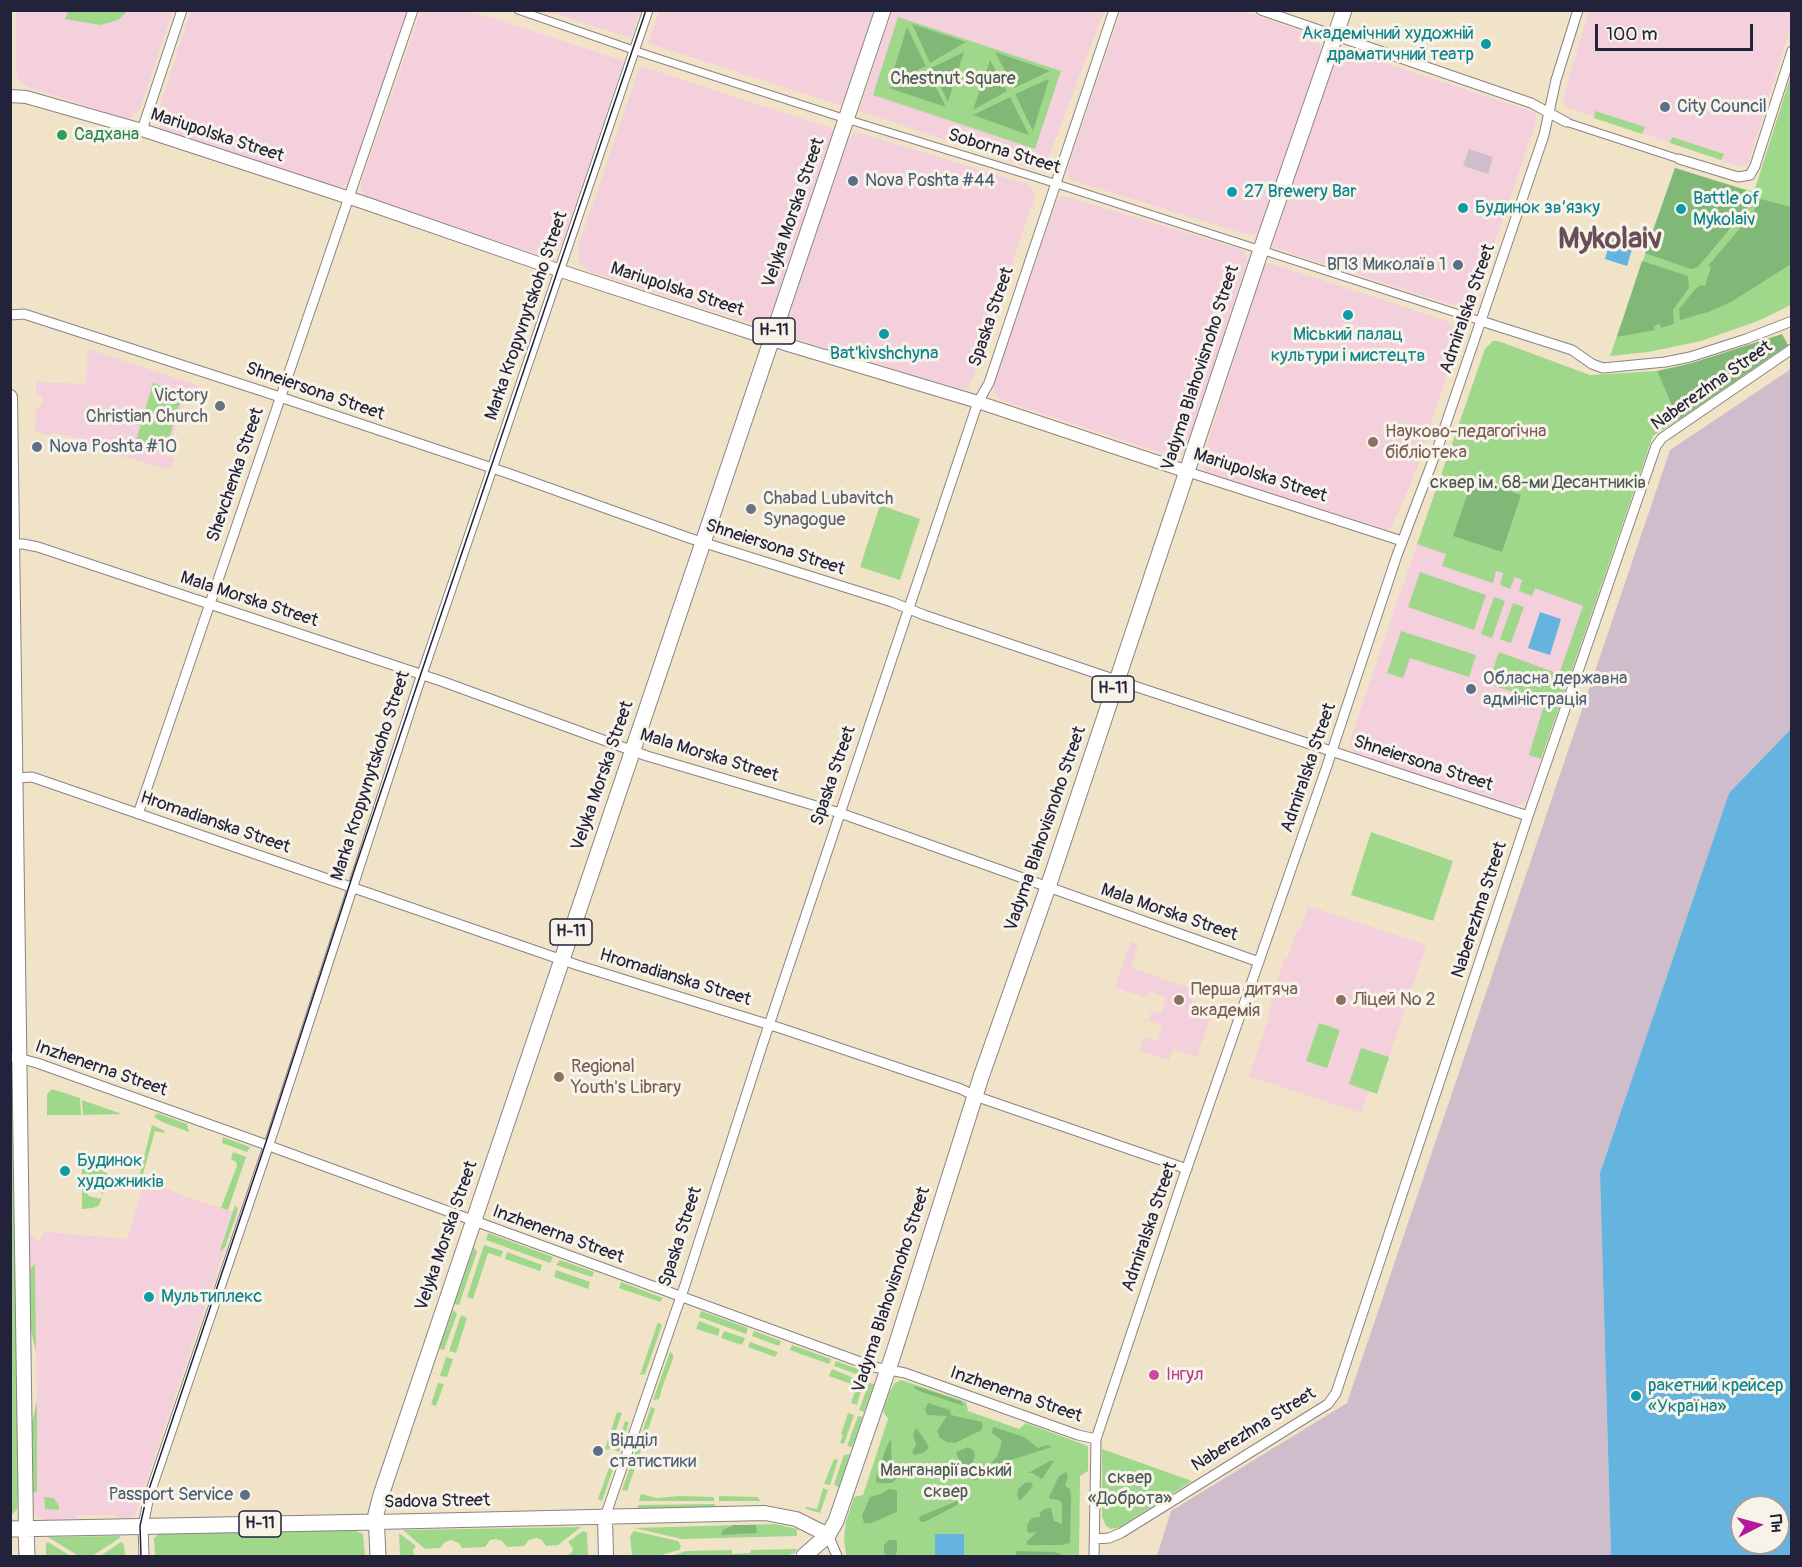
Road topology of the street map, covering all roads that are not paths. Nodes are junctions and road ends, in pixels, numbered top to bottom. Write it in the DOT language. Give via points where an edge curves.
graph roads {
  1 [pos="182,10"];
  2 [pos="413,10"];
  3 [pos="518,10"];
  4 [pos="648,10"];
  5 [pos="883,10"];
  6 [pos="1114,10"];
  7 [pos="1261,10"];
  8 [pos="1344,10"];
  9 [pos="1578,10"];
  10 [pos="1335,35"];
  11 [pos="635,51"];
  12 [pos="1791,51"];
  13 [pos="10,96"];
  14 [pos="1549,112"];
  15 [pos="846,119"];
  16 [pos="1566,122"];
  17 [pos="142,130"];
  18 [pos="1679,159"];
  19 [pos="1056,184"];
  20 [pos="349,198"];
  21 [pos="1261,250"];
  22 [pos="561,271"];
  23 [pos="10,315"];
  24 [pos="1481,321"];
  25 [pos="1791,321"];
  26 [pos="771,340"];
  27 [pos="1791,350"];
  28 [pos="10,397"];
  29 [pos="281,397"];
  30 [pos="978,402"];
  31 [pos="492,468"];
  32 [pos="1188,472"];
  33 [pos="1402,541"];
  34 [pos="703,542"];
  35 [pos="11,544"];
  36 [pos="210,605"];
  37 [pos="910,609"];
  38 [pos="422,675"];
  39 [pos="1116,679"];
  40 [pos="632,750"];
  41 [pos="1332,751"];
  42 [pos="16,778"];
  43 [pos="840,813"];
  44 [pos="138,814"];
  45 [pos="1528,816"];
  46 [pos="351,886"];
  47 [pos="1047,887"];
  48 [pos="561,960"];
  49 [pos="1259,962"];
  50 [pos="770,1025"];
  51 [pos="15,1057"];
  52 [pos="975,1096"];
  53 [pos="268,1146"];
  54 [pos="1187,1169"];
  55 [pos="473,1221"];
  56 [pos="680,1296"];
  57 [pos="887,1370"];
  58 [pos="1096,1438"];
  59 [pos="605,1517"];
  60 [pos="376,1522"];
  61 [pos="143,1526"];
  62 [pos="18,1529"];
  63 [pos="828,1535"];
  64 [pos="1095,1539"];
  65 [pos="27,1557"];
  66 [pos="144,1557"];
  67 [pos="378,1557"];
  68 [pos="606,1557"];
  69 [pos="804,1557"];
  70 [pos="837,1557"];
  71 [pos="1094,1557"];
  1 -- 17 [label="street"];
  2 -- 20 [label="street, Shevchenka Street"];
  3 -- 11 [label="street, Soborna Street"];
  4 -- 11 [label="street, Marka Kropyvnytskoho Street"];
  5 -- 15 [label="main road, Velyka Morska Street / Н-11"];
  6 -- 19 [label="street, Spaska Street"];
  7 -- 10 [label="street"];
  8 -- 10 [label="main road, Vadyma Blahovisnoho Street / Н-11"];
  9 -- 14 [label="street, Admiralska Street"];
  10 -- 14 [label="street"];
  10 -- 21 [label="main road, Vadyma Blahovisnoho Street / Н-11"];
  11 -- 15 [label="street, Soborna Street"];
  11 -- 22 [label="street, Marka Kropyvnytskoho Street"];
  12 -- 18 [label="street" via="1750,175 1738,177"];
  13 -- 17 [label="street, Mariupolska Street" via="26,97"];
  14 -- 16 [label="street"];
  14 -- 24 [label="street, Admiralska Street"];
  15 -- 19 [label="street, Soborna Street"];
  15 -- 26 [label="main road, Velyka Morska Street / Н-11"];
  16 -- 18 [label="street"];
  17 -- 20 [label="street, Mariupolska Street"];
  19 -- 21 [label="street, Soborna Street"];
  19 -- 30 [label="street, Spaska Street" via="989,382"];
  20 -- 22 [label="street, Mariupolska Street"];
  20 -- 29 [label="street, Shevchenka Street"];
  21 -- 24 [label="street, Soborna Street"];
  21 -- 32 [label="main road, Vadyma Blahovisnoho Street / Н-11"];
  22 -- 26 [label="street, Mariupolska Street"];
  22 -- 31 [label="street, Marka Kropyvnytskoho Street"];
  23 -- 29 [label="street, Shneiersona Street" via="24,314"];
  24 -- 25 [label="street" via="1572,350 1603,368 1690,357"];
  24 -- 33 [label="street, Admiralska Street"];
  26 -- 30 [label="street, Mariupolska Street"];
  26 -- 34 [label="main road, Velyka Morska Street / Н-11"];
  27 -- 45 [label="street, Naberezhna Street" via="1662,438 1656,446"];
  28 -- 35 [label="main road"];
  29 -- 31 [label="street, Shneiersona Street"];
  29 -- 36 [label="street, Shevchenka Street"];
  30 -- 32 [label="street, Mariupolska Street"];
  30 -- 37 [label="street, Spaska Street"];
  31 -- 34 [label="street, Shneiersona Street"];
  31 -- 38 [label="street, Marka Kropyvnytskoho Street"];
  32 -- 33 [label="street, Mariupolska Street"];
  32 -- 39 [label="main road, Vadyma Blahovisnoho Street / Н-11"];
  33 -- 41 [label="street, Admiralska Street"];
  34 -- 37 [label="street, Shneiersona Street"];
  34 -- 40 [label="main road, Velyka Morska Street / Н-11"];
  35 -- 36 [label="street, Mala Morska Street" via="38,547"];
  35 -- 42 [label="main road"];
  36 -- 38 [label="street, Mala Morska Street"];
  36 -- 44 [label="street, Shevchenka Street"];
  37 -- 39 [label="street, Shneiersona Street"];
  37 -- 43 [label="street, Spaska Street"];
  38 -- 40 [label="street, Mala Morska Street"];
  38 -- 46 [label="street, Marka Kropyvnytskoho Street"];
  39 -- 41 [label="street, Shneiersona Street"];
  39 -- 47 [label="main road, Vadyma Blahovisnoho Street / Н-11"];
  40 -- 43 [label="street, Mala Morska Street"];
  40 -- 48 [label="main road, Velyka Morska Street / Н-11"];
  41 -- 45 [label="street, Shneiersona Street"];
  41 -- 49 [label="street, Admiralska Street"];
  42 -- 44 [label="street, Hromadianska Street" via="32,777"];
  42 -- 51 [label="main road"];
  43 -- 47 [label="street, Mala Morska Street"];
  43 -- 50 [label="street, Spaska Street"];
  44 -- 46 [label="street, Hromadianska Street"];
  45 -- 64 [label="street, Naberezhna Street" via="1336,1393 1328,1404 1121,1533"];
  46 -- 48 [label="street, Hromadianska Street"];
  46 -- 53 [label="street, Marka Kropyvnytskoho Street"];
  47 -- 49 [label="street, Mala Morska Street"];
  47 -- 52 [label="main road, Vadyma Blahovisnoho Street / Н-11"];
  48 -- 50 [label="street, Hromadianska Street"];
  48 -- 55 [label="main road, Velyka Morska Street / Н-11"];
  49 -- 54 [label="street, Admiralska Street"];
  50 -- 52 [label="street, Hromadianska Street"];
  50 -- 56 [label="street, Spaska Street"];
  51 -- 53 [label="street, Inzhenerna Street"];
  51 -- 62 [label="main road"];
  52 -- 54 [label="street, Hromadianska Street"];
  52 -- 57 [label="main road, Vadyma Blahovisnoho Street / Н-11"];
  53 -- 55 [label="street, Inzhenerna Street"];
  53 -- 61 [label="street, Marka Kropyvnytskoho Street" via="149,1496"];
  54 -- 58 [label="street, Admiralska Street"];
  55 -- 56 [label="street, Inzhenerna Street"];
  55 -- 60 [label="main road, Velyka Morska Street / Н-11" via="381,1495"];
  56 -- 57 [label="street, Inzhenerna Street"];
  56 -- 59 [label="street, Spaska Street"];
  57 -- 58 [label="street, Inzhenerna Street"];
  57 -- 63 [label="main road, Vadyma Blahovisnoho Street / Н-11"];
  58 -- 64 [label="street, Admiralska Street"];
  59 -- 60 [label="main road, Sadova Street"];
  59 -- 63 [label="main road, Sadova Street" via="765,1513 807,1523"];
  59 -- 68 [label="main road, Spaska Street"];
  60 -- 61 [label="main road, Sadova Street / Н-11"];
  60 -- 67 [label="main road, Velyka Morska Street"];
  61 -- 62 [label="main road, Sadova Street / Н-11"];
  61 -- 66 [label="street, Marka Kropyvnytskoho Street"];
  62 -- 65 [label="main road"];
  63 -- 69 [label="main road, Н-11"];
  63 -- 70 [label="street"];
  64 -- 71 [label="street"];
}
